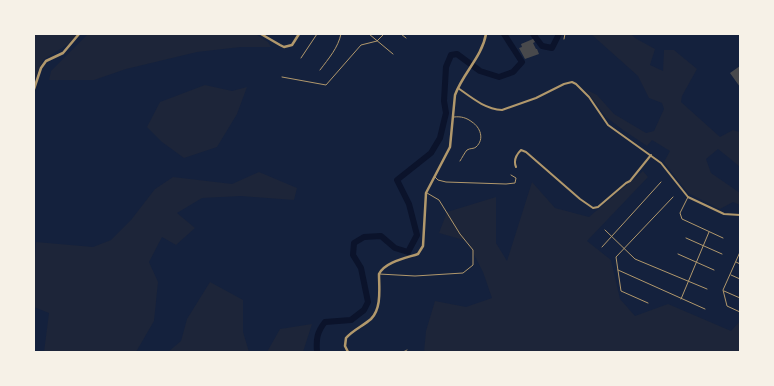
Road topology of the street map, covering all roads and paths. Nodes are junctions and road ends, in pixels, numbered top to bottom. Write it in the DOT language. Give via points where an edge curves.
graph roads {
  1 [pos="79,34"];
  2 [pos="261,34"];
  3 [pos="299,34"];
  4 [pos="317,34"];
  5 [pos="341,34"];
  6 [pos="369,34"];
  7 [pos="384,34"];
  8 [pos="400,34"];
  9 [pos="486,34"];
  10 [pos="565,34"];
  11 [pos="406,38"];
  12 [pos="564,39"];
  13 [pos="377,41"];
  14 [pos="393,54"];
  15 [pos="301,58"];
  16 [pos="320,70"];
  17 [pos="282,77"];
  18 [pos="458,87"];
  19 [pos="34,90"];
  20 [pos="454,117"];
  21 [pos="651,155"];
  22 [pos="460,161"];
  23 [pos="516,166"];
  24 [pos="511,175"];
  25 [pos="434,177"];
  26 [pos="661,182"];
  27 [pos="426,193"];
  28 [pos="688,196"];
  29 [pos="673,197"];
  30 [pos="740,215"];
  31 [pos="605,230"];
  32 [pos="710,232"];
  33 [pos="612,237"];
  34 [pos="686,238"];
  35 [pos="723,238"];
  36 [pos="704,245"];
  37 [pos="602,247"];
  38 [pos="624,248"];
  39 [pos="740,252"];
  40 [pos="678,254"];
  41 [pos="722,254"];
  42 [pos="697,262"];
  43 [pos="736,262"];
  44 [pos="740,264"];
  45 [pos="618,270"];
  46 [pos="714,270"];
  47 [pos="378,274"];
  48 [pos="730,274"];
  49 [pos="740,279"];
  50 [pos="688,281"];
  51 [pos="707,289"];
  52 [pos="724,290"];
  53 [pos="740,298"];
  54 [pos="681,299"];
  55 [pos="648,303"];
  56 [pos="705,309"];
  57 [pos="740,312"];
  58 [pos="348,352"];
  1 -- 19 [label="street" via="63,54 46,61"];
  2 -- 3 [label="street" via="284,47 292,45"];
  4 -- 15 [label="lane"];
  5 -- 16 [label="lane" via="334,51"];
  6 -- 13 [label="lane"];
  7 -- 13 [label="lane"];
  8 -- 11 [label="lane"];
  9 -- 18 [label="street" via="481,50"];
  10 -- 12 [label="lane"];
  13 -- 14 [label="lane"];
  13 -- 17 [label="lane" via="360,45 326,85"];
  18 -- 20 [label="street"];
  18 -- 21 [label="street" via="481,104 502,110 572,82 589,97 608,125"];
  20 -- 22 [label="lane" via="460,116 474,123 481,135 476,147 468,150"];
  20 -- 25 [label="street" via="450,147"];
  21 -- 23 [label="street" via="630,181 598,207 593,208 526,152 521,150 516,155"];
  21 -- 28 [label="street" via="661,163"];
  24 -- 25 [label="lane" via="516,181 506,184 446,182"];
  25 -- 27 [label="street"];
  26 -- 33 [label="lane"];
  27 -- 47 [label="street" via="422,250 418,254 386,266"];
  27 -- 47 [label="lane" via="439,200 473,250 473,265 463,273 415,276"];
  28 -- 30 [label="street" via="724,214"];
  28 -- 32 [label="lane" via="680,213 682,219"];
  29 -- 38 [label="lane"];
  31 -- 33 [label="lane"];
  32 -- 35 [label="lane"];
  32 -- 36 [label="lane"];
  33 -- 37 [label="lane"];
  33 -- 38 [label="lane"];
  34 -- 36 [label="lane"];
  36 -- 41 [label="lane"];
  36 -- 42 [label="lane"];
  38 -- 45 [label="lane" via="616,257"];
  38 -- 50 [label="lane" via="635,259"];
  39 -- 43 [label="lane"];
  40 -- 42 [label="lane"];
  42 -- 46 [label="lane"];
  42 -- 50 [label="lane"];
  43 -- 44 [label="lane"];
  43 -- 48 [label="lane"];
  45 -- 54 [label="lane"];
  45 -- 55 [label="lane" via="621,291"];
  47 -- 58 [label="street" via="376,312 346,338 345,346"];
  48 -- 49 [label="lane"];
  48 -- 52 [label="lane"];
  50 -- 51 [label="lane"];
  50 -- 54 [label="lane"];
  52 -- 53 [label="lane"];
  52 -- 57 [label="lane" via="727,306"];
  54 -- 56 [label="lane"];
}
